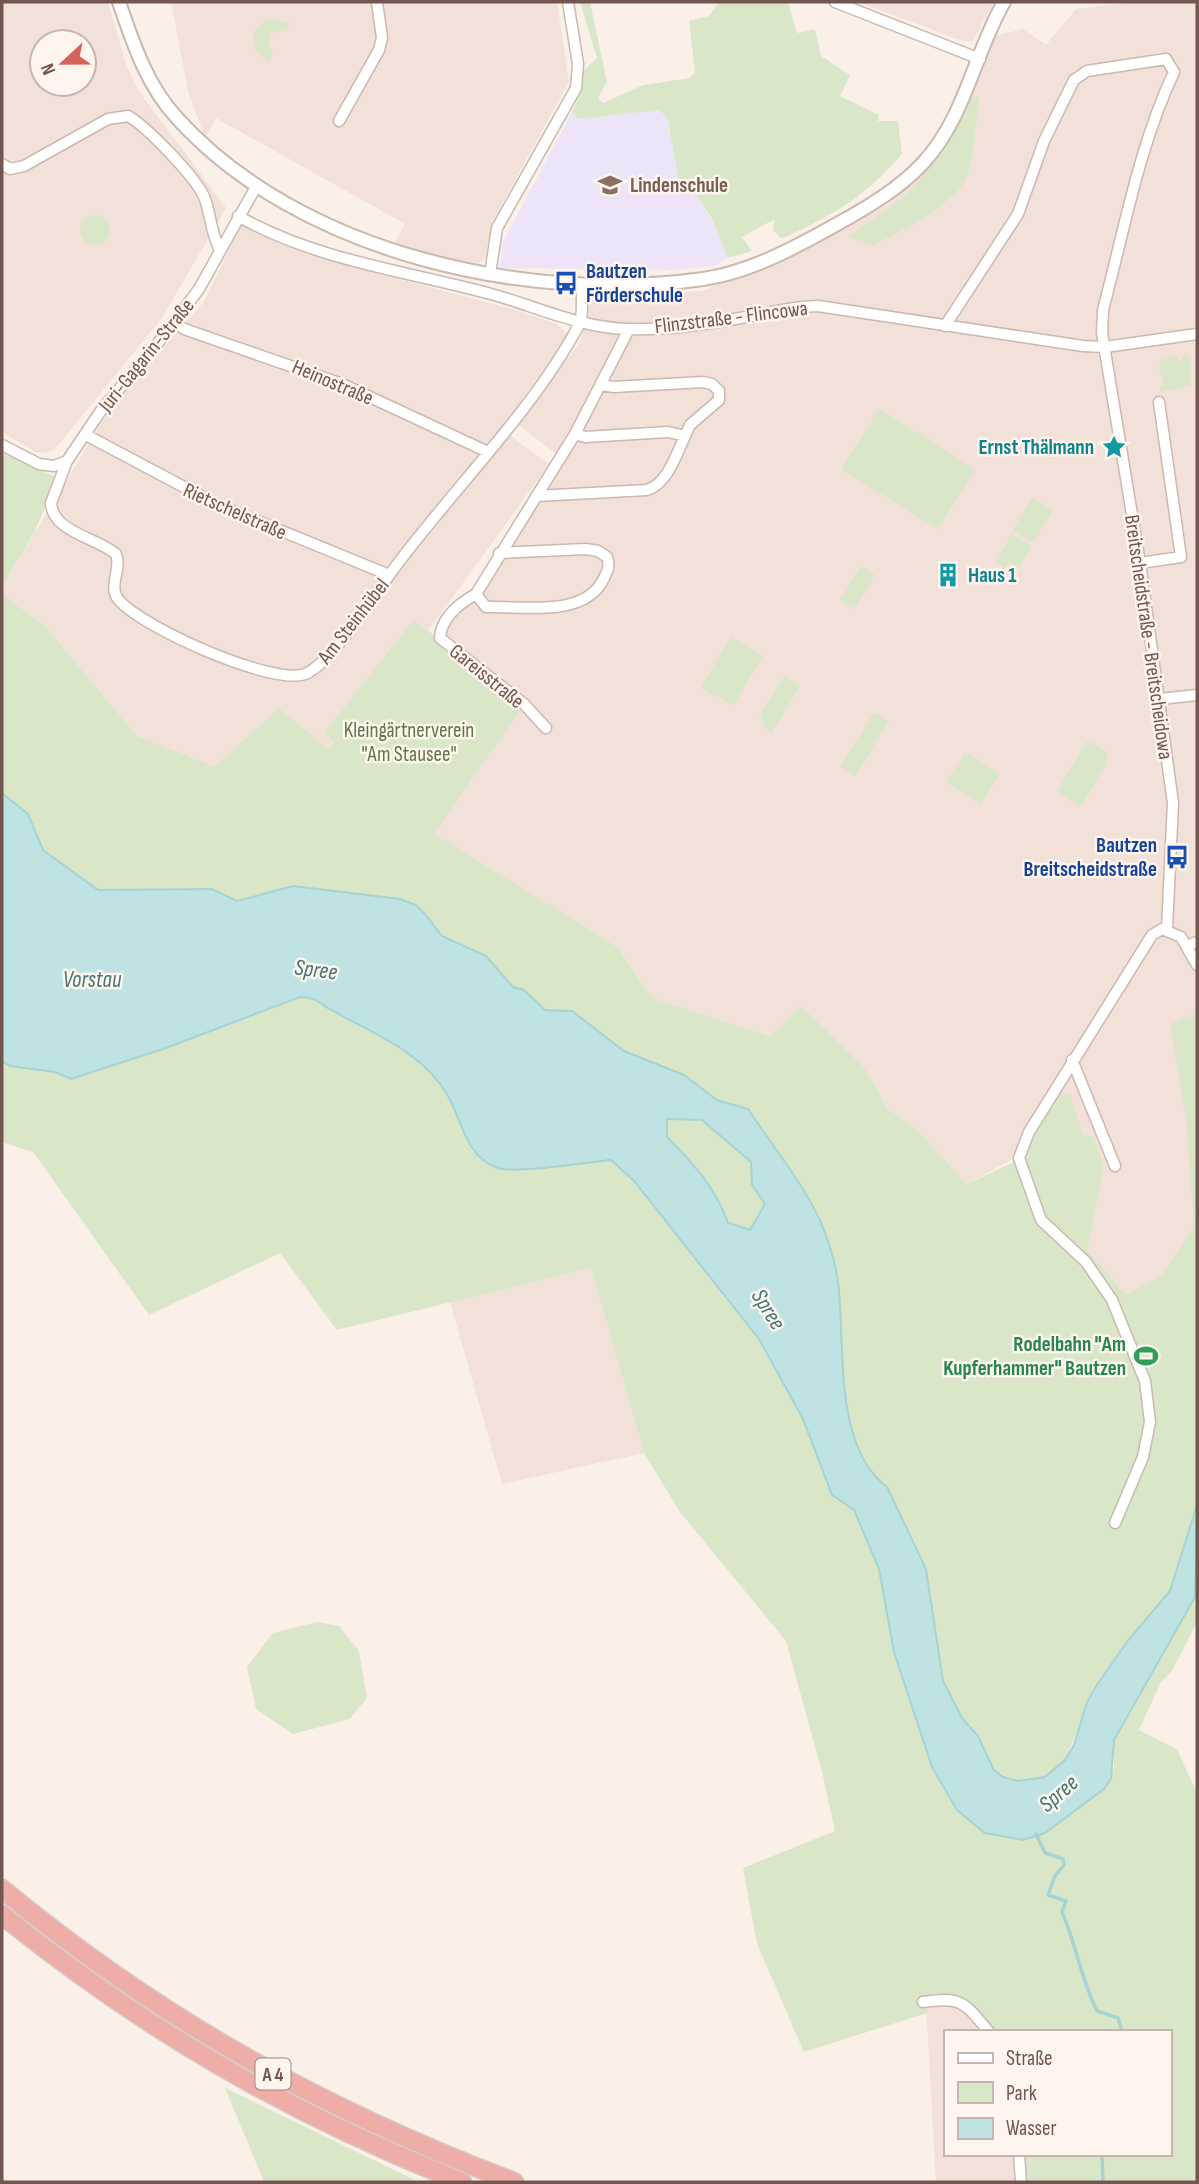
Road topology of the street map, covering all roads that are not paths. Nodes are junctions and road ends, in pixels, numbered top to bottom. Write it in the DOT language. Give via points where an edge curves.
graph roads {
  1 [pos="120,2"];
  2 [pos="377,2"];
  3 [pos="568,2"];
  4 [pos="835,2"];
  5 [pos="1004,2"];
  6 [pos="980,59"];
  7 [pos="339,121"];
  8 [pos="2,164"];
  9 [pos="257,185"];
  10 [pos="238,216"];
  11 [pos="220,251"];
  12 [pos="490,274"];
  13 [pos="582,284"];
  14 [pos="581,321"];
  15 [pos="174,323"];
  16 [pos="945,326"];
  17 [pos="628,329"];
  18 [pos="1197,334"];
  19 [pos="1105,347"];
  20 [pos="601,385"];
  21 [pos="1159,402"];
  22 [pos="575,434"];
  23 [pos="86,435"];
  24 [pos="685,436"];
  25 [pos="2,445"];
  26 [pos="488,452"];
  27 [pos="67,461"];
  28 [pos="536,496"];
  29 [pos="499,553"];
  30 [pos="1140,563"];
  31 [pos="389,575"];
  32 [pos="476,594"];
  33 [pos="1197,695"];
  34 [pos="1160,699"];
  35 [pos="546,728"];
  36 [pos="1167,929"];
  37 [pos="1197,942"];
  38 [pos="1187,946"];
  39 [pos="1197,965"];
  40 [pos="1072,1060"];
  41 [pos="1115,1166"];
  42 [pos="1115,1523"];
  43 [pos="2,1889"];
  44 [pos="2,1915"];
  45 [pos="923,2002"];
  46 [pos="987,2030"];
  47 [pos="1019,2156"];
  48 [pos="462,2182"];
  49 [pos="514,2182"];
  50 [pos="1021,2182"];
  1 -- 9 [label="street" via="146,72 172,113"];
  2 -- 7 [label="street" via="379,50"];
  3 -- 12 [label="street" via="578,64 576,88 497,228"];
  4 -- 6 [label="street"];
  5 -- 6 [label="street"];
  6 -- 13 [label="street" via="946,133 922,164 884,196 846,219 759,263 705,278"];
  8 -- 11 [label="street" via="10,169 24,166 108,119 128,116 148,129 204,196 210,230"];
  9 -- 10 [label="street, Juri-Gagarin-Straße"];
  9 -- 12 [label="street" via="381,246 443,267"];
  10 -- 11 [label="street, Juri-Gagarin-Straße"];
  10 -- 14 [label="street, Flinzstraße - Flincowa" via="309,248"];
  11 -- 15 [label="street, Juri-Gagarin-Straße"];
  12 -- 13 [label="street"];
  13 -- 14 [label="street"];
  14 -- 17 [label="street, Flinzstraße - Flincowa"];
  14 -- 26 [label="street, Am Steinhübel"];
  15 -- 23 [label="street, Juri-Gagarin-Straße"];
  15 -- 26 [label="street, Heinostraße" via="342,384"];
  16 -- 17 [label="street, Flinzstraße - Flincowa" via="792,306 704,324"];
  16 -- 19 [label="street, Flinzstraße - Flincowa"];
  16 -- 19 [label="street, Breitscheidstraße - Breitscheidowa" via="1018,214 1044,141 1074,80 1087,71 1166,59 1174,72 1157,108 1103,310"];
  17 -- 20 [label="street, Gareisstraße"];
  18 -- 19 [label="street, Flinzstraße - Flincowa"];
  19 -- 30 [label="street, Breitscheidstraße - Breitscheidowa"];
  20 -- 22 [label="street, Gareisstraße"];
  20 -- 24 [label="street" via="712,384 719,391 719,400 690,425"];
  21 -- 30 [label="street" via="1181,556"];
  22 -- 24 [label="street" via="667,432"];
  22 -- 28 [label="street, Gareisstraße"];
  23 -- 27 [label="street, Juri-Gagarin-Straße"];
  23 -- 31 [label="street, Rietschelstraße" via="216,504"];
  24 -- 28 [label="street" via="656,487"];
  25 -- 27 [label="street" via="46,466"];
  26 -- 31 [label="street, Am Steinhübel"];
  27 -- 31 [label="street, Am Steinhübel" via="52,511 63,523 116,554 116,595 157,630 264,671 288,677 321,664"];
  28 -- 29 [label="street, Gareisstraße"];
  29 -- 32 [label="street, Gareisstraße"];
  29 -- 32 [label="street" via="586,549 607,557 609,567 598,590 569,605 486,607"];
  30 -- 34 [label="street, Breitscheidstraße - Breitscheidowa"];
  32 -- 35 [label="street, Gareisstraße" via="460,603 440,629 440,638 524,704"];
  33 -- 34 [label="street"];
  34 -- 36 [label="street, Breitscheidstraße - Breitscheidowa" via="1173,803"];
  36 -- 38 [label="street"];
  36 -- 40 [label="street" via="1157,931 1146,943"];
  37 -- 38 [label="street"];
  38 -- 39 [label="street"];
  40 -- 41 [label="street"];
  40 -- 42 [label="street" via="1029,1132 1019,1158 1041,1220 1086,1262 1112,1300 1145,1381 1150,1422 1143,1457"];
  43 -- 49 [label="highway, A 4" via="100,1967 241,2056 365,2121"];
  44 -- 48 [label="highway, A 4" via="86,1981 216,2066 354,2138"];
  45 -- 46 [label="street" via="951,1998 970,2010"];
  47 -- 50 [label="street"];
}
